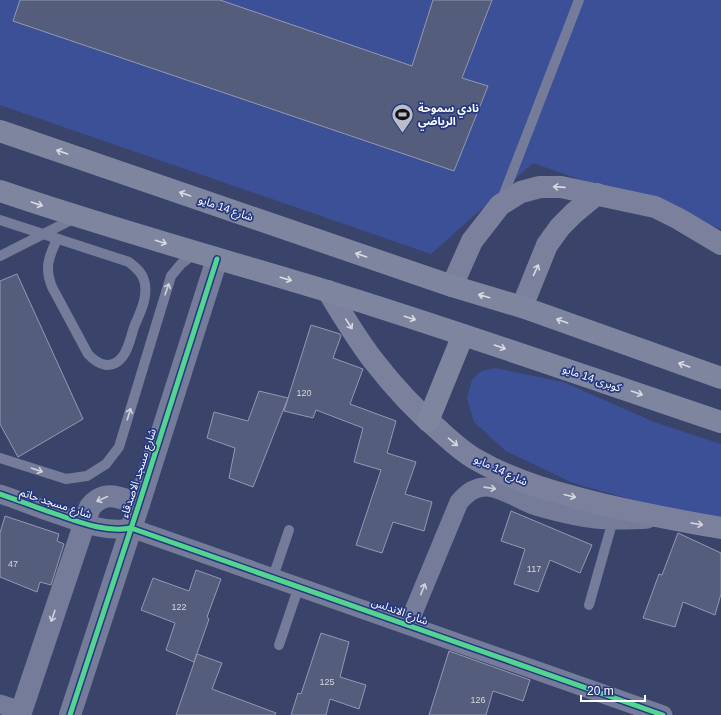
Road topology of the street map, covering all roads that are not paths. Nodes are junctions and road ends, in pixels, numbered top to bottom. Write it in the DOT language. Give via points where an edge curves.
graph roads {
  1 [pos="579,0"];
  2 [pos="0,131"];
  3 [pos="0,191"];
  4 [pos="597,194"];
  5 [pos="500,205"];
  6 [pos="77,216"];
  7 [pos="0,220"];
  8 [pos="43,234"];
  9 [pos="57,239"];
  10 [pos="721,244"];
  11 [pos="195,253"];
  12 [pos="0,256"];
  13 [pos="217,259"];
  14 [pos="452,286"];
  15 [pos="328,291"];
  16 [pos="522,307"];
  17 [pos="463,335"];
  18 [pos="721,378"];
  19 [pos="428,421"];
  20 [pos="721,422"];
  21 [pos="0,458"];
  22 [pos="0,494"];
  23 [pos="139,504"];
  24 [pos="665,519"];
  25 [pos="613,520"];
  26 [pos="84,524"];
  27 [pos="131,528"];
  28 [pos="721,528"];
  29 [pos="289,530"];
  30 [pos="273,577"];
  31 [pos="299,586"];
  32 [pos="589,605"];
  33 [pos="408,625"];
  34 [pos="279,645"];
  35 [pos="0,704"];
  36 [pos="20,713"];
  37 [pos="70,715"];
  38 [pos="663,715"];
  1 -- 5 [label="lane"];
  14 -- 2 [label="main road, شارع 14 مايو, one-way"];
  3 -- 6 [label="main road, one-way"];
  4 -- 5 [label="main road, one-way" via="562,187 540,187 521,192"];
  4 -- 10 [label="main road" via="655,207"];
  16 -- 4 [label="main road, one-way" via="547,245 574,212"];
  5 -- 14 [label="main road" via="472,241"];
  6 -- 8 [label="lane"];
  6 -- 11 [label="main road, one-way"];
  7 -- 8 [label="lane"];
  8 -- 9 [label="lane"];
  8 -- 12 [label="lane"];
  9 -- 9 [label="lane" via="129,262 138,269 144,279 144,302 124,356 116,363 105,365 95,362 88,354 52,287 47,267"];
  11 -- 13 [label="main road"];
  21 -- 11 [label="lane, one-way" via="66,479 87,476 106,464 119,447 171,276"];
  13 -- 15 [label="main road, one-way"];
  13 -- 23 [label="street, شارع مسجد الاصدقاء"];
  16 -- 14 [label="main road, شارع 14 مايو, one-way"];
  15 -- 17 [label="main road, one-way"];
  15 -- 19 [label="main road, شارع 14 مايو, one-way" via="372,359 398,391"];
  18 -- 16 [label="main road, one-way"];
  17 -- 19 [label="main road"];
  17 -- 20 [label="main road, كوبرى 14 مايو, one-way"];
  19 -- 24 [label="main road, شارع 14 مايو, one-way" via="476,460 501,473 568,496"];
  22 -- 26 [label="street, شارع مسجد حاتم"];
  23 -- 26 [label="street, شارع مسجد الاصدقاء, one-way" via="114,496 100,498 90,507"];
  23 -- 27 [label="street, شارع مسجد الاصدقاء"];
  24 -- 25 [label="street"];
  24 -- 28 [label="main road, شارع 14 مايو, one-way"];
  25 -- 32 [label="lane"];
  33 -- 25 [label="street, one-way" via="459,502 476,488 497,489 534,506 573,516"];
  26 -- 27 [label="street, شارع مسجد حاتم" via="112,529"];
  26 -- 36 [label="street, شارع مسجد الاصدقاء, one-way"];
  27 -- 30 [label="street, شارع الاندلس"];
  27 -- 37 [label="street, شارع مسجد الاصدقاء"];
  29 -- 30 [label="lane"];
  30 -- 31 [label="street, شارع الاندلس"];
  31 -- 33 [label="street, شارع الاندلس"];
  31 -- 34 [label="lane"];
  33 -- 38 [label="street, شارع الاندلس"];
  35 -- 36 [label="street"];
}
